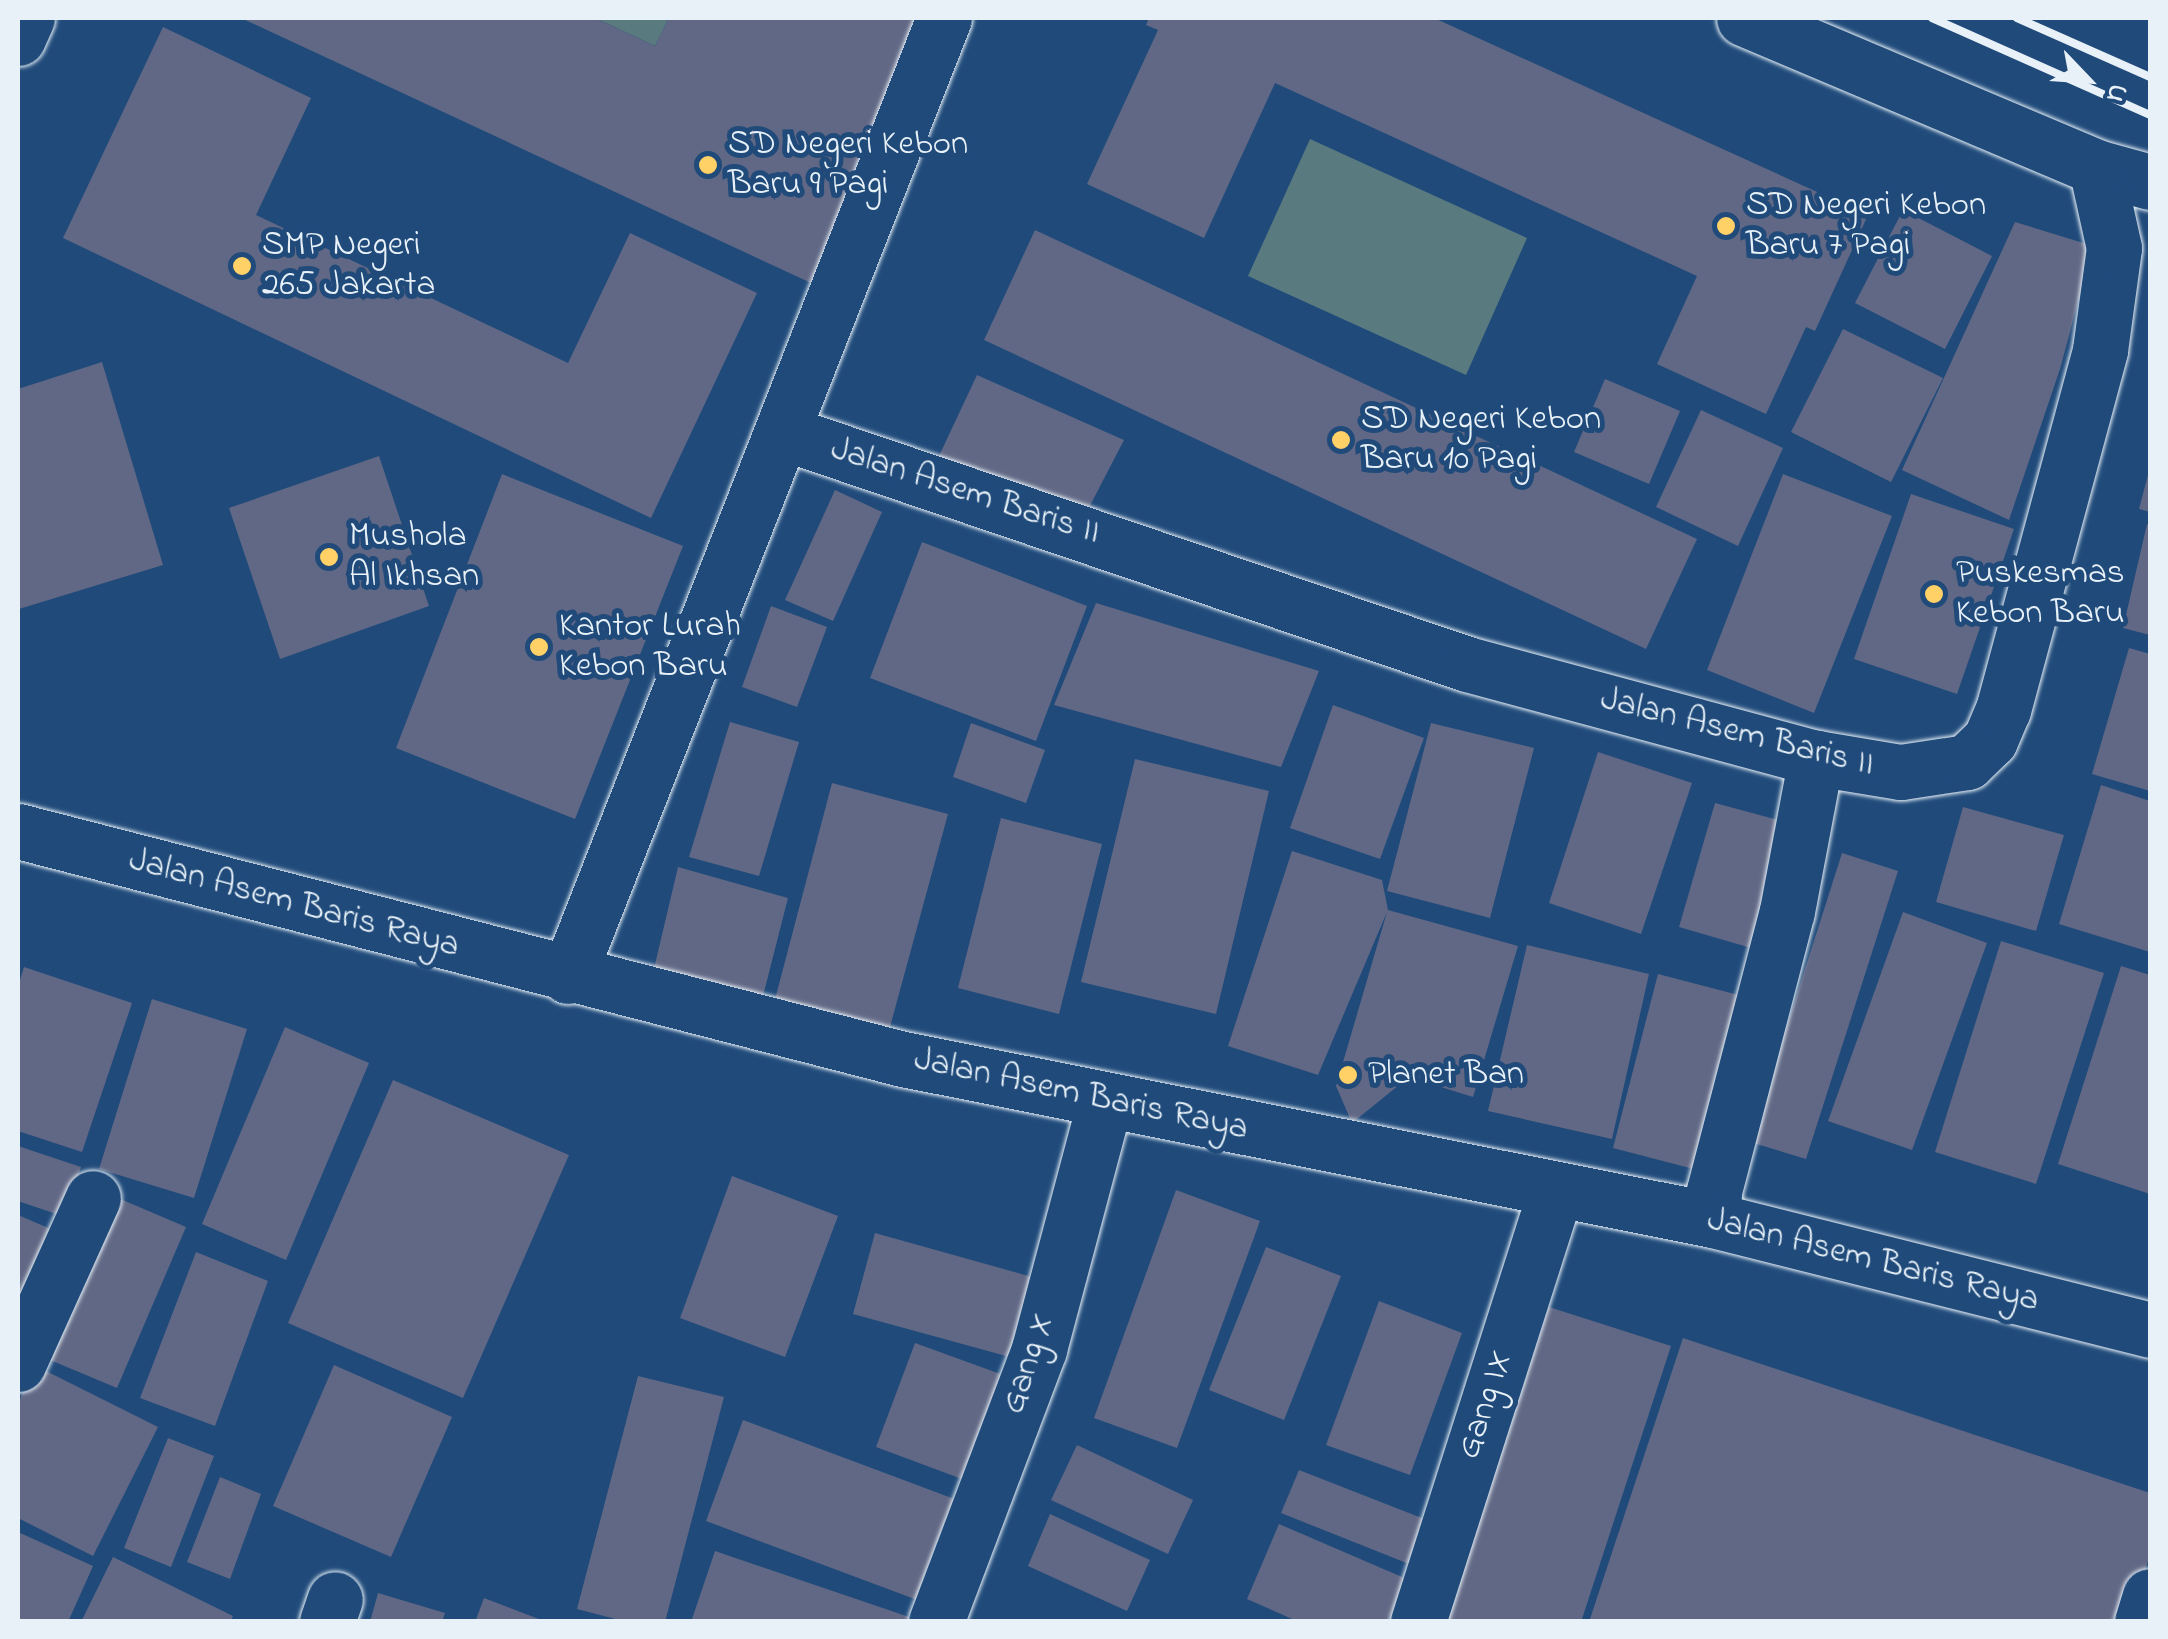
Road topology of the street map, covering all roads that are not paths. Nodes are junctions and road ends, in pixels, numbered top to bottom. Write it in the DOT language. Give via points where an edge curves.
graph roads {
  1 [pos="28,18"];
  2 [pos="944,18"];
  3 [pos="1744,18"];
  4 [pos="18,38"];
  5 [pos="2096,167"];
  6 [pos="2150,182"];
  7 [pos="782,432"];
  8 [pos="1816,758"];
  9 [pos="18,831"];
  10 [pos="568,976"];
  11 [pos="1105,1101"];
  12 [pos="1556,1189"];
  13 [pos="93,1198"];
  14 [pos="1713,1220"];
  15 [pos="2150,1330"];
  16 [pos="18,1364"];
  17 [pos="2150,1596"];
  18 [pos="936,1622"];
  19 [pos="1418,1622"];
  20 [pos="2142,1622"];
  1 -- 4 [label="street"];
  2 -- 7 [label="street, Jalan Asem Baris II"];
  3 -- 5 [label="street"];
  5 -- 6 [label="street"];
  5 -- 8 [label="street, Jalan Asem Baris II" via="2114,248 2100,350 1990,740 1967,762 1942,770 1901,772"];
  7 -- 8 [label="street, Jalan Asem Baris II" via="1466,664"];
  7 -- 10 [label="street, Jalan Asem Baris II"];
  8 -- 14 [label="street" via="1787,911 1714,1191"];
  9 -- 10 [label="street, Jalan Asem Baris Raya"];
  10 -- 11 [label="street, Jalan Asem Baris Raya"];
  11 -- 12 [label="street, Jalan Asem Baris Raya"];
  11 -- 18 [label="street, Gang X" via="1039,1349"];
  12 -- 14 [label="street, Jalan Asem Baris Raya"];
  12 -- 19 [label="street, Gang IX"];
  13 -- 16 [label="street"];
  14 -- 15 [label="street, Jalan Asem Baris Raya"];
  17 -- 20 [label="street"];
}
